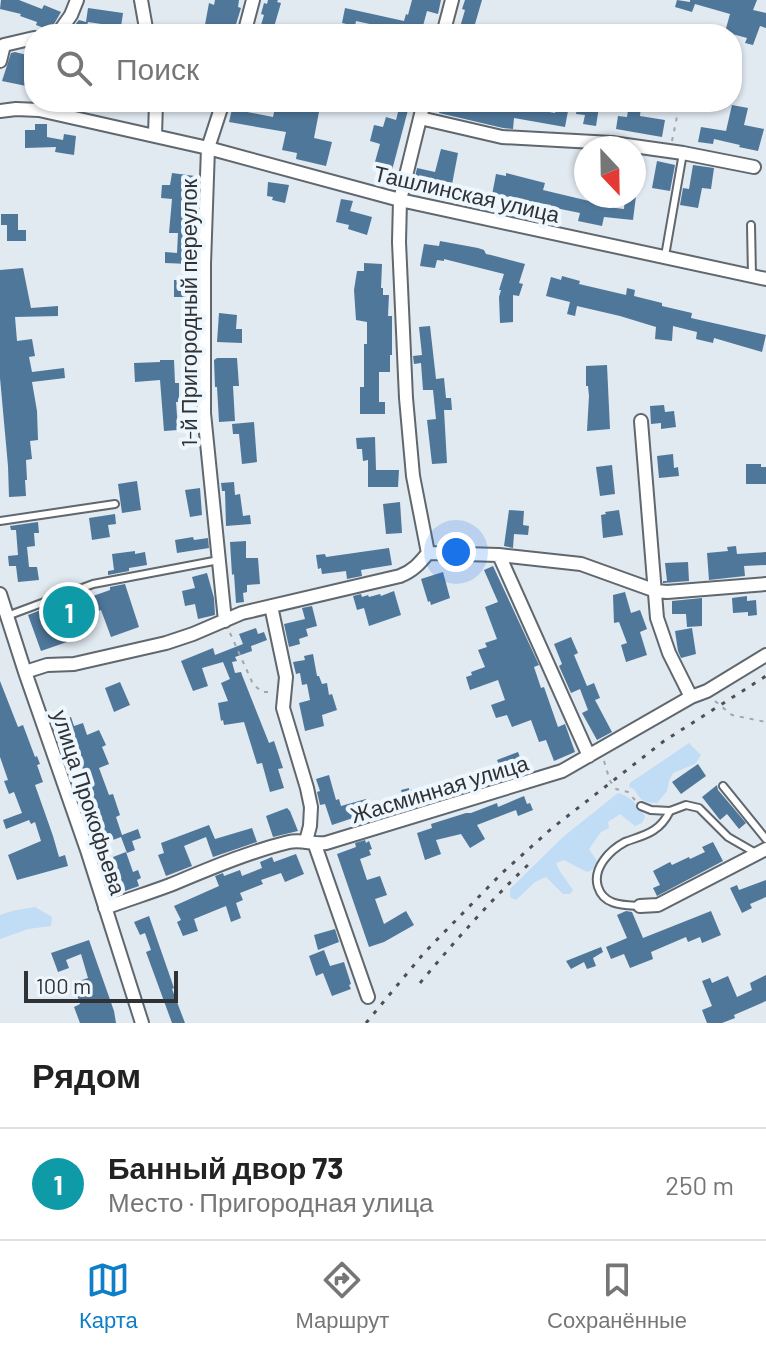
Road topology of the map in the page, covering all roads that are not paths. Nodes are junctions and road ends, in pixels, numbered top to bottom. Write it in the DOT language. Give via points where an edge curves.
graph roads {
  1 [pos="77,0"];
  2 [pos="141,0"];
  3 [pos="253,0"];
  4 [pos="452,0"];
  5 [pos="63,24"];
  6 [pos="145,24"];
  7 [pos="246,24"];
  8 [pos="446,24"];
  9 [pos="24,40"];
  10 [pos="0,61"];
  11 [pos="24,109"];
  12 [pos="0,111"];
  13 [pos="48,112"];
  14 [pos="156,112"];
  15 [pos="220,112"];
  16 [pos="422,112"];
  17 [pos="420,118"];
  18 [pos="155,136"];
  19 [pos="208,148"];
  20 [pos="677,152"];
  21 [pos="754,167"];
  22 [pos="400,200"];
  23 [pos="751,225"];
  24 [pos="665,257"];
  25 [pos="752,276"];
  26 [pos="766,279"];
  27 [pos="641,421"];
  28 [pos="115,504"];
  29 [pos="0,521"];
  30 [pos="428,553"];
  31 [pos="499,555"];
  32 [pos="219,560"];
  33 [pos="766,584"];
  34 [pos="656,591"];
  35 [pos="0,594"];
  36 [pos="223,598"];
  37 [pos="271,606"];
  38 [pos="242,613"];
  39 [pos="7,616"];
  40 [pos="225,621"];
  41 [pos="766,655"];
  42 [pos="25,672"];
  43 [pos="691,697"];
  44 [pos="593,754"];
  45 [pos="723,786"];
  46 [pos="641,806"];
  47 [pos="670,811"];
  48 [pos="766,839"];
  49 [pos="311,843"];
  50 [pos="762,852"];
  51 [pos="640,906"];
  52 [pos="105,908"];
  53 [pos="368,997"];
  54 [pos="142,1023"];
  1 -- 5 [label="street"];
  2 -- 6 [label="street"];
  3 -- 7 [label="street"];
  4 -- 8 [label="street"];
  9 -- 10 [label="street" via="4,45"];
  11 -- 12 [label="street, Ташлинская улица"];
  13 -- 18 [label="street, Ташлинская улица"];
  14 -- 18 [label="street"];
  15 -- 19 [label="street"];
  16 -- 17 [label="street"];
  17 -- 20 [label="street" via="502,137"];
  17 -- 22 [label="street"];
  18 -- 19 [label="street, Ташлинская улица"];
  19 -- 22 [label="street, Ташлинская улица"];
  19 -- 32 [label="street, 1-й Пригородный переулок" via="204,413"];
  20 -- 21 [label="street"];
  20 -- 24 [label="lane"];
  22 -- 24 [label="street, Ташлинская улица"];
  22 -- 30 [label="street" via="406,398 413,476"];
  23 -- 25 [label="lane"];
  24 -- 25 [label="street, Ташлинская улица"];
  25 -- 26 [label="street, Ташлинская улица"];
  27 -- 34 [label="street"];
  28 -- 29 [label="lane"];
  30 -- 31 [label="street"];
  30 -- 37 [label="street" via="400,576"];
  31 -- 34 [label="street" via="581,564"];
  31 -- 44 [label="street"];
  32 -- 36 [label="street, 1-й Пригородный переулок"];
  32 -- 39 [label="lane" via="93,584"];
  33 -- 34 [label="street"];
  34 -- 43 [label="street" via="657,618"];
  35 -- 39 [label="street, улица Прокофьева"];
  36 -- 38 [label="lane"];
  36 -- 40 [label="street, 1-й Пригородный переулок"];
  37 -- 38 [label="street"];
  37 -- 49 [label="street" via="286,677 283,708 311,807"];
  38 -- 40 [label="street"];
  39 -- 42 [label="street, улица Прокофьева"];
  40 -- 42 [label="street" via="166,643"];
  41 -- 43 [label="street, Жасминная улица"];
  42 -- 52 [label="street, улица Прокофьева"];
  43 -- 44 [label="street, Жасминная улица"];
  44 -- 49 [label="street, Жасминная улица" via="562,771"];
  45 -- 48 [label="lane"];
  46 -- 47 [label="lane"];
  47 -- 50 [label="lane" via="686,805 699,808 728,837"];
  47 -- 51 [label="lane" via="656,829 616,848 600,865 598,887 604,897"];
  49 -- 52 [label="street, Жасминная улица" via="289,842"];
  49 -- 53 [label="street"];
  50 -- 51 [label="street" via="658,905"];
  52 -- 54 [label="street, улица Прокофьева"];
}
